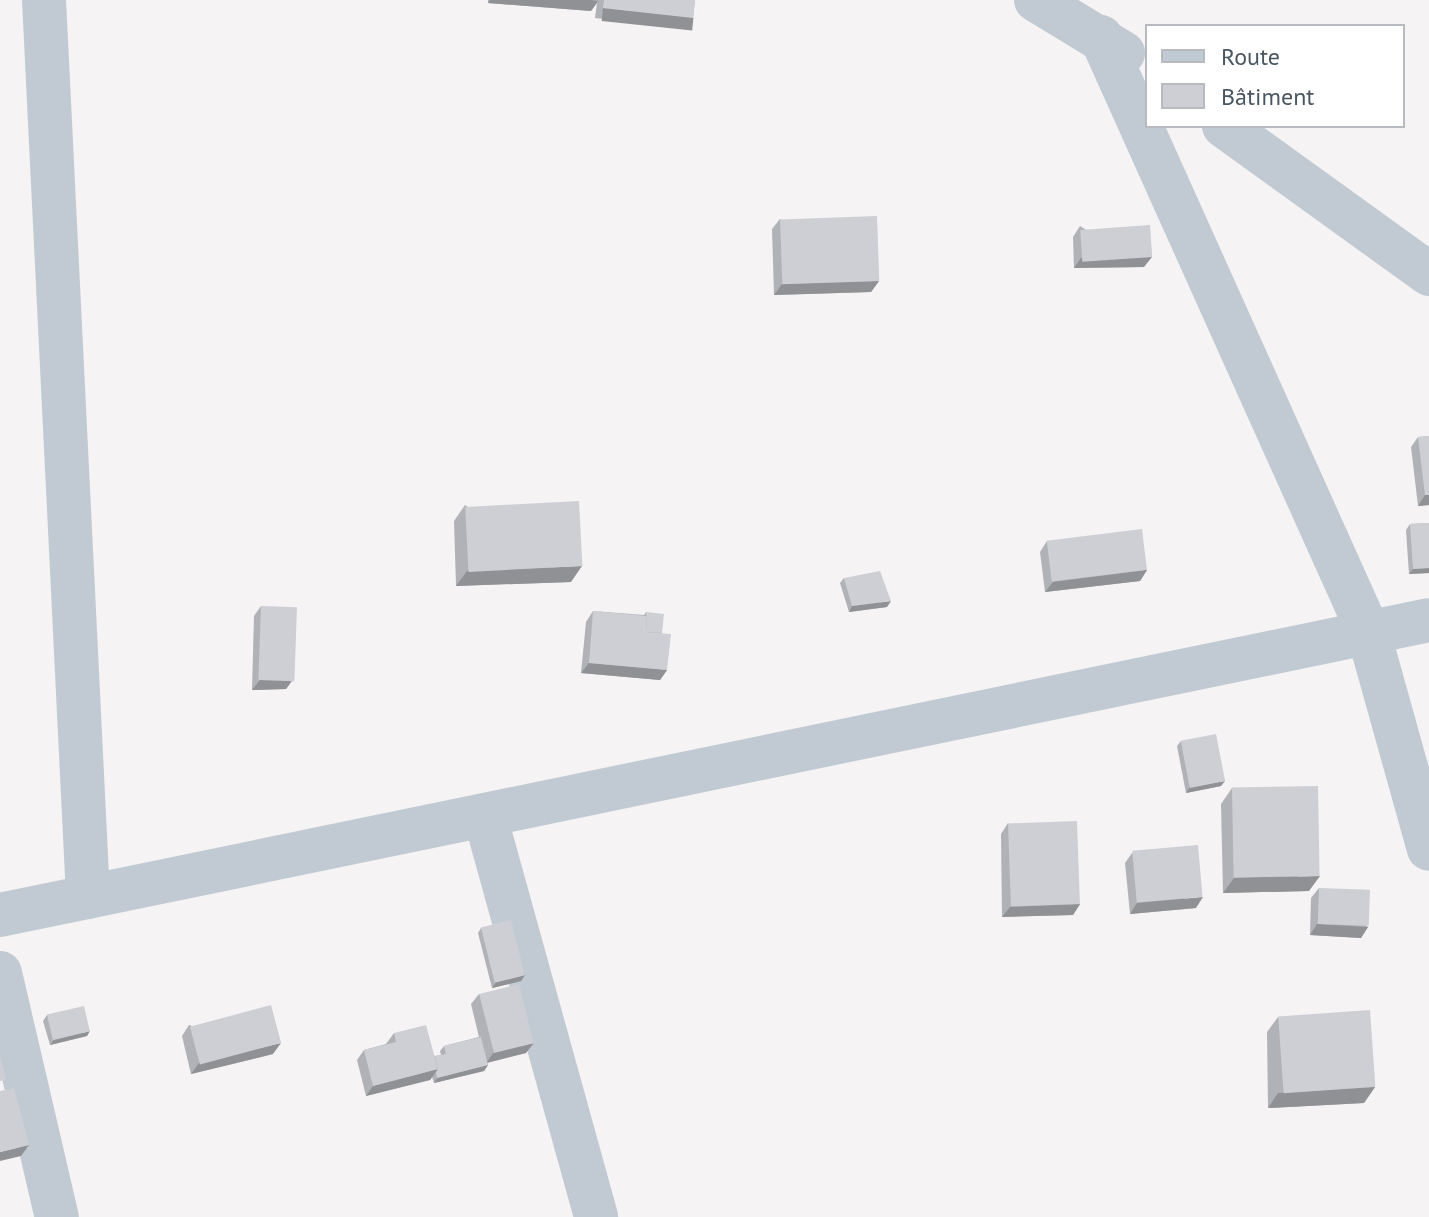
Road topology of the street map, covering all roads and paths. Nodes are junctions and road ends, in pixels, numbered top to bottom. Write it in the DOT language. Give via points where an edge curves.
graph roads {
  1 [pos="44,0"];
  2 [pos="1036,0"];
  3 [pos="1101,37"];
  4 [pos="1145,69"];
  5 [pos="1227,128"];
  6 [pos="1429,274"];
  7 [pos="1429,620"];
  8 [pos="1368,631"];
  9 [pos="485,816"];
  10 [pos="1429,849"];
  11 [pos="88,897"];
  12 [pos="0,915"];
  13 [pos="0,973"];
  14 [pos="57,1217"];
  15 [pos="596,1217"];
  1 -- 11 [label="street"];
  2 -- 3 [label="street"];
  3 -- 4 [label="street"];
  3 -- 8 [label="street"];
  5 -- 6 [label="street"];
  7 -- 8 [label="street"];
  8 -- 9 [label="street"];
  8 -- 10 [label="street"];
  9 -- 11 [label="street"];
  9 -- 15 [label="street"];
  11 -- 12 [label="street"];
  13 -- 14 [label="street"];
}
